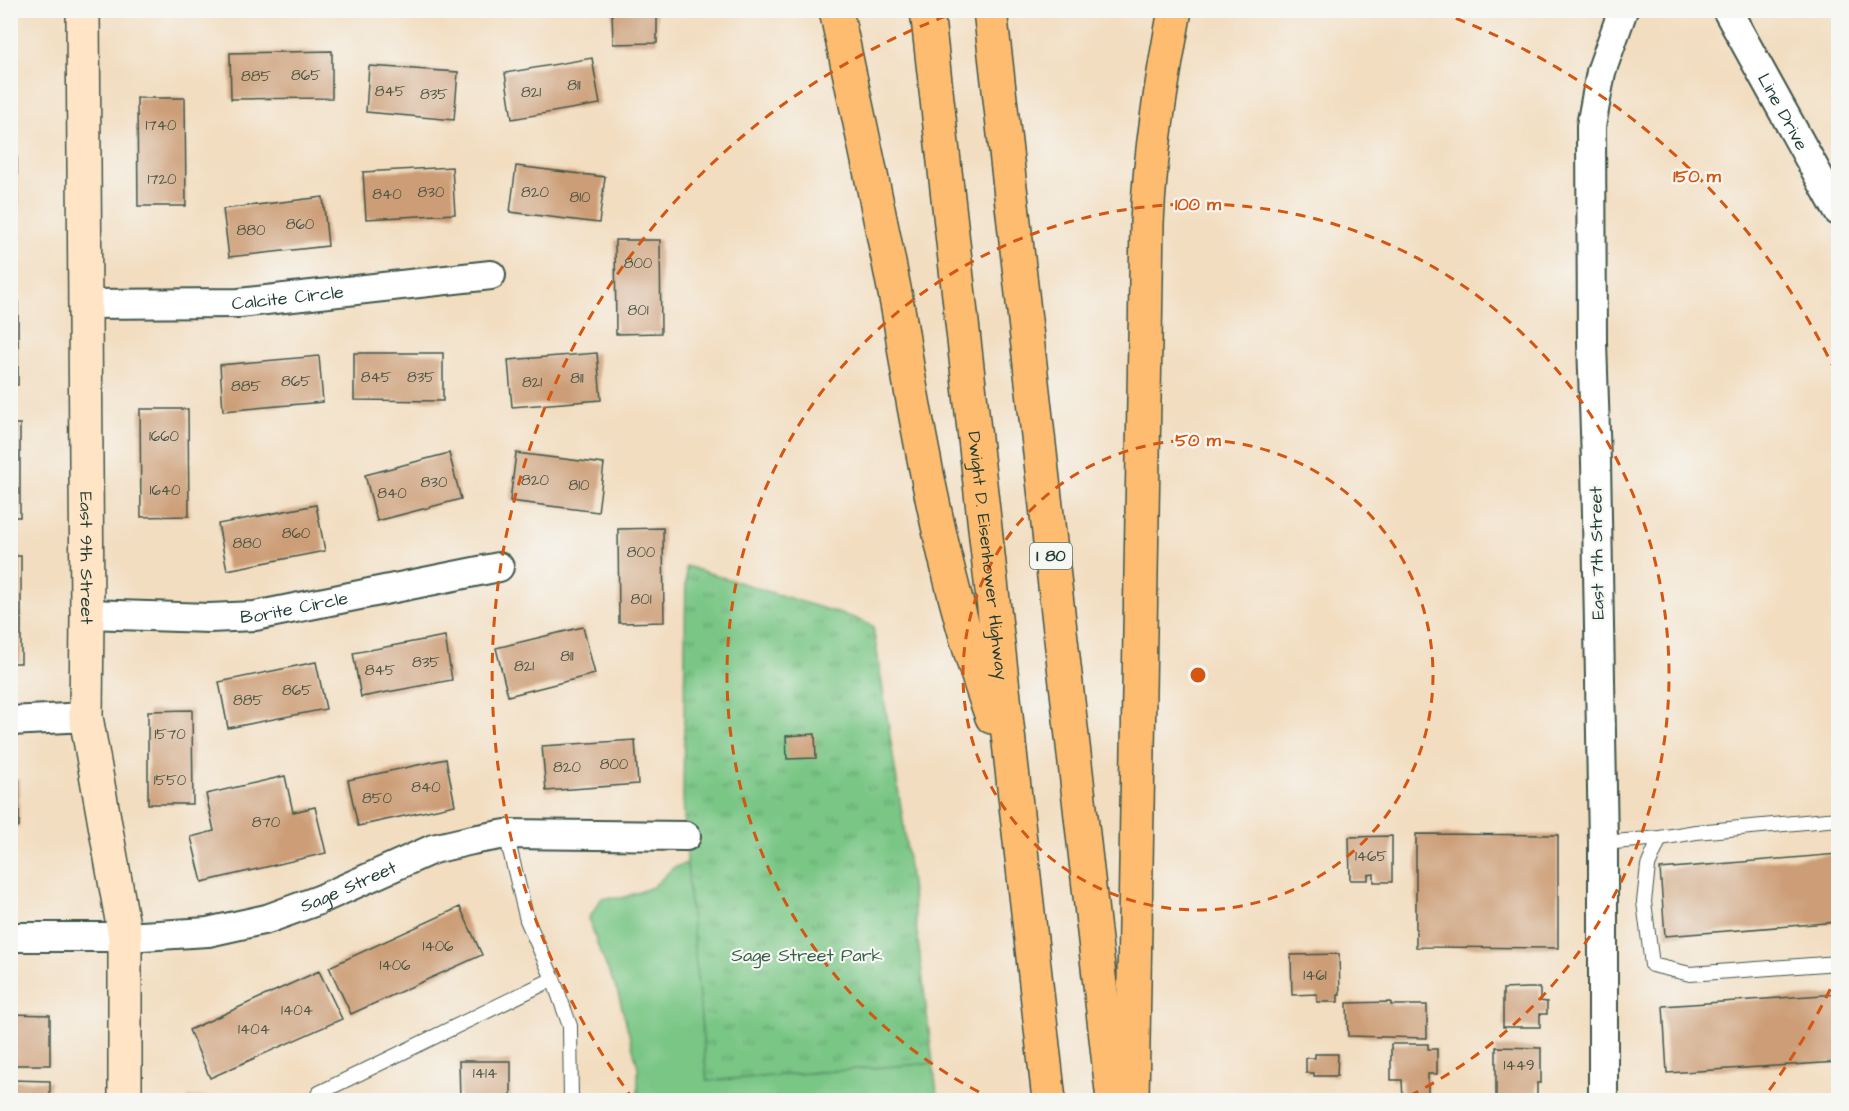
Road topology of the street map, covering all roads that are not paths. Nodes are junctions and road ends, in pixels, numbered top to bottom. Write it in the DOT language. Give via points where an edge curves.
graph roads {
  1 [pos="83,10"];
  2 [pos="836,10"];
  3 [pos="927,10"];
  4 [pos="990,10"];
  5 [pos="1175,10"];
  6 [pos="1623,10"];
  7 [pos="1727,10"];
  8 [pos="1839,211"];
  9 [pos="490,275"];
  10 [pos="84,304"];
  11 [pos="499,567"];
  12 [pos="87,614"];
  13 [pos="86,717"];
  14 [pos="10,721"];
  15 [pos="1012,774"];
  16 [pos="1839,819"];
  17 [pos="506,834"];
  18 [pos="686,836"];
  19 [pos="1659,838"];
  20 [pos="1603,843"];
  21 [pos="10,937"];
  22 [pos="125,937"];
  23 [pos="1839,963"];
  24 [pos="553,979"];
  25 [pos="126,1101"];
  26 [pos="315,1101"];
  27 [pos="571,1101"];
  28 [pos="1049,1101"];
  29 [pos="1113,1101"];
  30 [pos="1132,1101"];
  31 [pos="1603,1101"];
  1 -- 10 [label="street, East 9th Street"];
  2 -- 15 [label="highway" via="944,550 965,633"];
  3 -- 15 [label="highway, Dwight D. Eisenhower Highway"];
  4 -- 29 [label="highway, I 80"];
  5 -- 30 [label="highway" via="1149,181 1147,223"];
  6 -- 20 [label="street, East 7th Street" via="1601,72 1590,126"];
  7 -- 8 [label="street, Line Drive"];
  9 -- 10 [label="street, Calcite Circle" via="239,303"];
  10 -- 12 [label="street, East 9th Street"];
  11 -- 12 [label="street, Borite Circle" via="255,616"];
  12 -- 13 [label="street, East 9th Street"];
  13 -- 14 [label="street"];
  13 -- 22 [label="street, East 9th Street"];
  15 -- 28 [label="highway, Dwight D. Eisenhower Highway"];
  16 -- 19 [label="lane"];
  17 -- 18 [label="street, Sage Street"];
  17 -- 22 [label="street, Sage Street" via="433,849 267,919 208,932"];
  17 -- 24 [label="lane" via="527,921"];
  19 -- 20 [label="lane"];
  19 -- 23 [label="lane" via="1648,866 1644,902 1652,965 1690,974"];
  20 -- 31 [label="street, East 7th Street"];
  21 -- 22 [label="street, Sage Street"];
  22 -- 25 [label="street, East 9th Street"];
  24 -- 26 [label="lane" via="319,1093"];
  24 -- 27 [label="lane" via="570,1026"];
}
